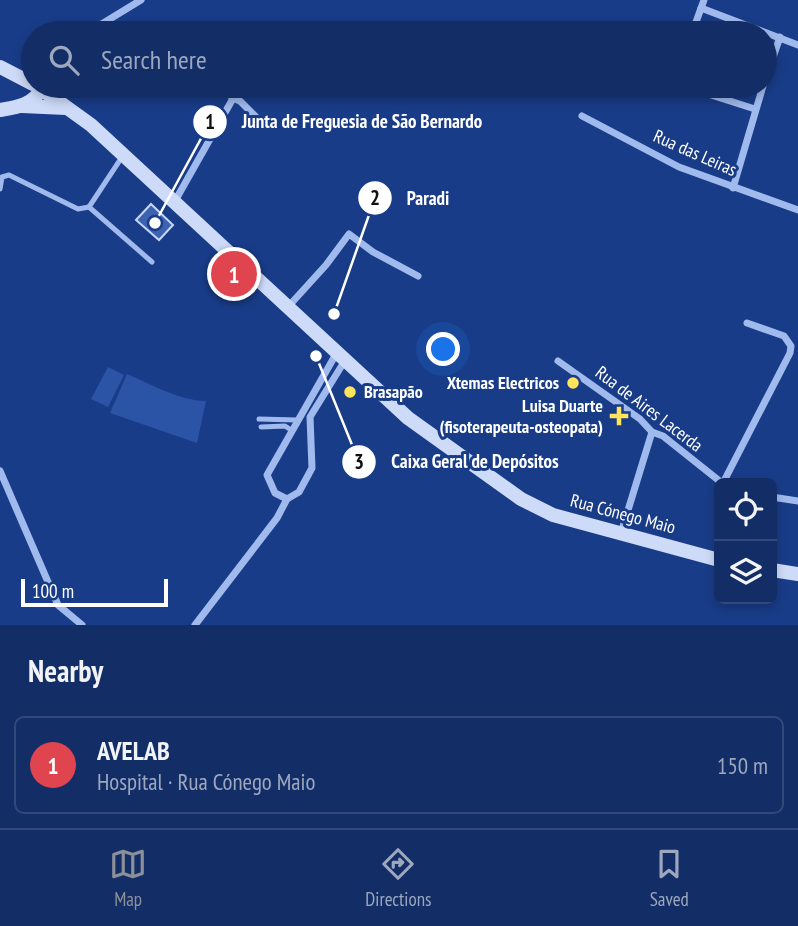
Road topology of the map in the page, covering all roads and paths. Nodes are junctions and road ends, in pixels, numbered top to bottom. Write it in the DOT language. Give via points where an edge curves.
graph roads {
  1 [pos="141,0"];
  2 [pos="703,4"];
  3 [pos="107,21"];
  4 [pos="697,21"];
  5 [pos="743,21"];
  6 [pos="777,36"];
  7 [pos="780,37"];
  8 [pos="798,45"];
  9 [pos="777,46"];
  10 [pos="0,67"];
  11 [pos="21,77"];
  12 [pos="35,98"];
  13 [pos="54,98"];
  14 [pos="232,98"];
  15 [pos="721,98"];
  16 [pos="759,98"];
  17 [pos="21,106"];
  18 [pos="66,108"];
  19 [pos="755,109"];
  20 [pos="0,110"];
  21 [pos="582,116"];
  22 [pos="264,125"];
  23 [pos="124,154"];
  24 [pos="733,188"];
  25 [pos="0,189"];
  26 [pos="175,201"];
  27 [pos="89,207"];
  28 [pos="798,210"];
  29 [pos="152,262"];
  30 [pos="418,276"];
  31 [pos="287,308"];
  32 [pos="747,323"];
  33 [pos="340,358"];
  34 [pos="558,361"];
  35 [pos="259,419"];
  36 [pos="297,420"];
  37 [pos="261,427"];
  38 [pos="291,430"];
  39 [pos="652,432"];
  40 [pos="0,471"];
  41 [pos="716,478"];
  42 [pos="725,478"];
  43 [pos="777,498"];
  44 [pos="288,499"];
  45 [pos="798,501"];
  46 [pos="621,533"];
  47 [pos="714,560"];
  48 [pos="777,571"];
  49 [pos="798,574"];
  50 [pos="82,625"];
  51 [pos="195,625"];
  1 -- 3 [label="street"];
  2 -- 4 [label="street"];
  2 -- 5 [label="street"];
  6 -- 7 [label="street"];
  7 -- 8 [label="street"];
  7 -- 9 [label="street"];
  10 -- 11 [label="main road, Rua Cónego Maio"];
  12 -- 17 [label="main road"];
  13 -- 18 [label="main road, Rua Cónego Maio"];
  14 -- 22 [label="street"];
  14 -- 26 [label="street"];
  15 -- 19 [label="street"];
  16 -- 19 [label="street"];
  17 -- 18 [label="main road"];
  17 -- 20 [label="main road"];
  18 -- 23 [label="main road, Rua Cónego Maio"];
  19 -- 24 [label="street"];
  21 -- 24 [label="street, Rua das Leiras" via="679,167"];
  23 -- 26 [label="main road, Rua Cónego Maio"];
  23 -- 27 [label="lane"];
  24 -- 28 [label="street, Rua das Leiras"];
  25 -- 27 [label="lane" via="2,177 9,175 78,209"];
  26 -- 31 [label="main road, Rua Cónego Maio"];
  27 -- 29 [label="lane"];
  30 -- 31 [label="street" via="349,234"];
  31 -- 33 [label="main road, Rua Cónego Maio"];
  32 -- 42 [label="street" via="784,336 790,353"];
  33 -- 36 [label="street"];
  33 -- 44 [label="street" via="310,417 312,468 299,492"];
  33 -- 46 [label="main road, Rua Cónego Maio" via="408,418 521,499 553,515"];
  34 -- 39 [label="street, Rua de Aires Lacerda"];
  35 -- 36 [label="lane"];
  36 -- 38 [label="street"];
  37 -- 38 [label="lane"];
  38 -- 44 [label="street" via="267,475 275,493"];
  39 -- 41 [label="street, Rua de Aires Lacerda"];
  39 -- 46 [label="street"];
  40 -- 50 [label="street" via="58,605"];
  43 -- 45 [label="street"];
  44 -- 51 [label="street"];
  46 -- 47 [label="main road, Rua Cónego Maio"];
  48 -- 49 [label="main road"];
}
